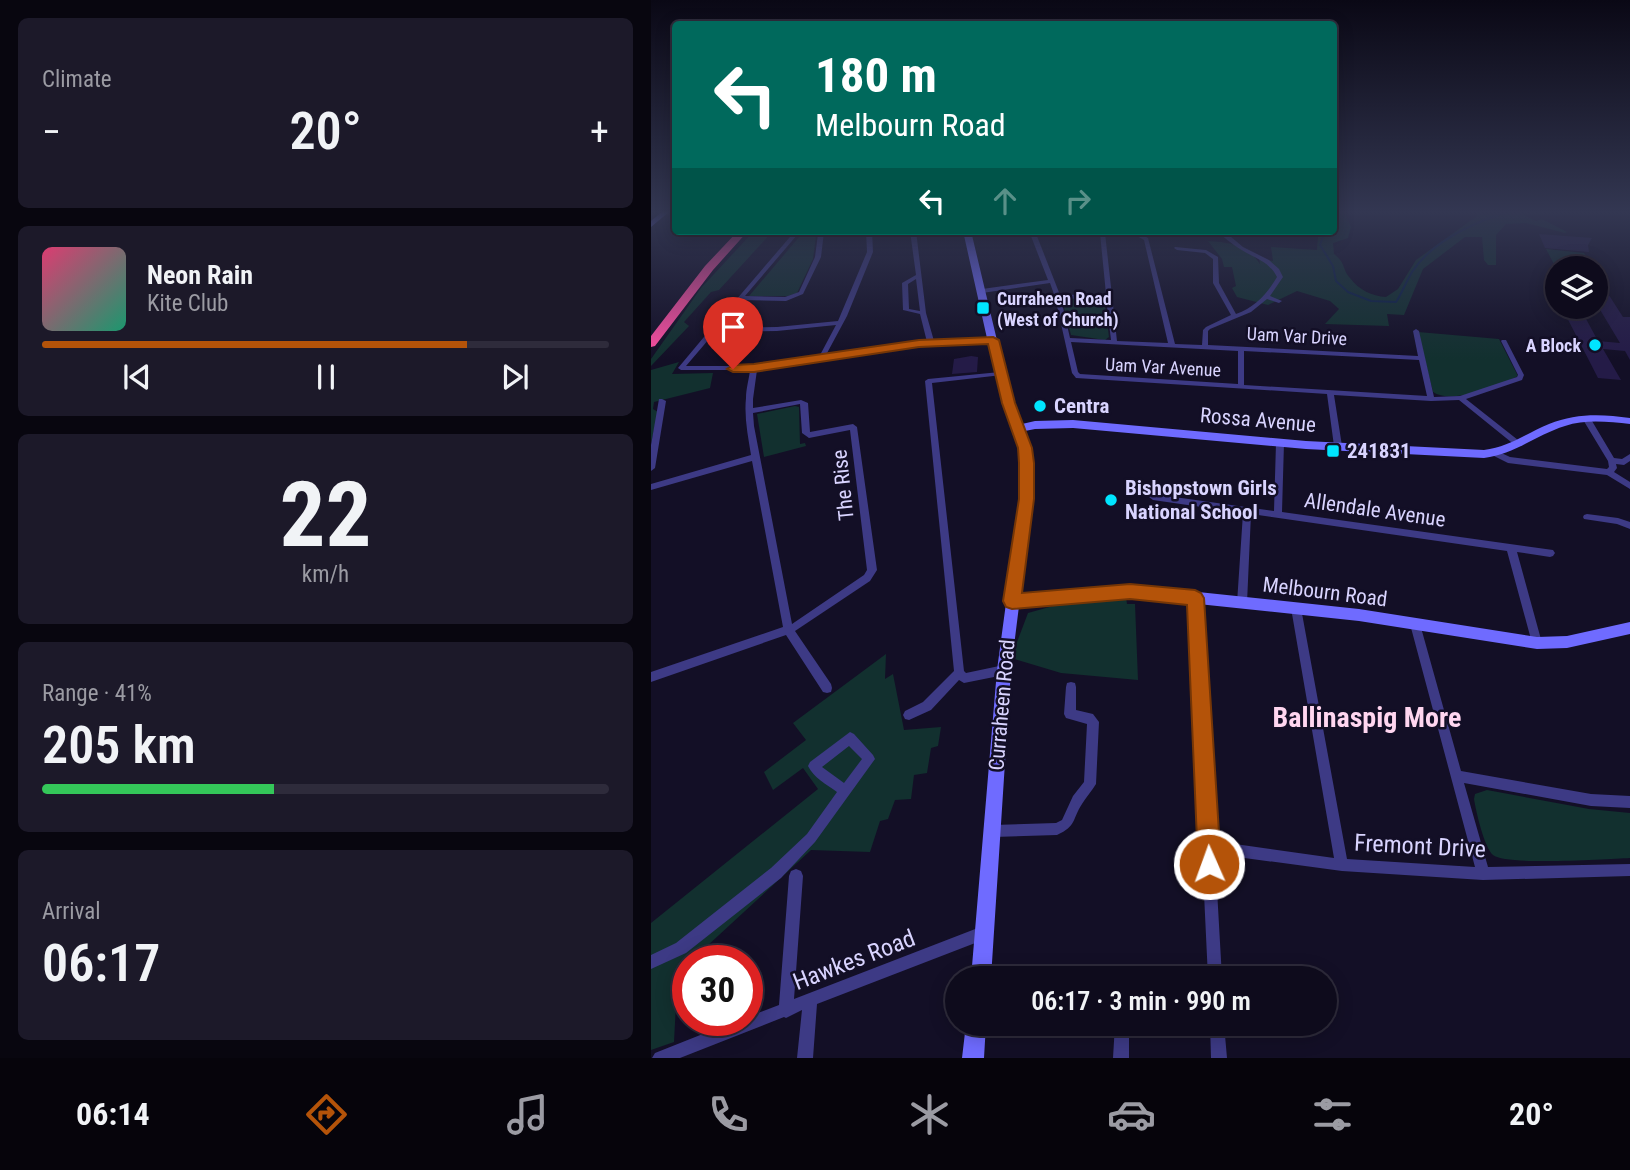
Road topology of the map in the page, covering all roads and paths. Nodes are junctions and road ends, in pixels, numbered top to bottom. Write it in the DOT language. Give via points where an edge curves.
graph roads {
  1 [pos="710,260"];
  2 [pos="716,260"];
  3 [pos="772,260"];
  4 [pos="816,260"];
  5 [pos="867,260"];
  6 [pos="916,260"];
  7 [pos="974,260"];
  8 [pos="1044,260"];
  9 [pos="1103,260"];
  10 [pos="1151,260"];
  11 [pos="1216,260"];
  12 [pos="1265,260"];
  13 [pos="918,276"];
  14 [pos="1052,281"];
  15 [pos="982,290"];
  16 [pos="1108,296"];
  17 [pos="1058,297"];
  18 [pos="1266,297"];
  19 [pos="740,298"];
  20 [pos="1279,301"];
  21 [pos="923,313"];
  22 [pos="1234,316"];
  23 [pos="839,323"];
  24 [pos="711,330"];
  25 [pos="651,331"];
  26 [pos="1416,331"];
  27 [pos="993,340"];
  28 [pos="1067,340"];
  29 [pos="1504,341"];
  30 [pos="1114,342"];
  31 [pos="931,343"];
  32 [pos="651,344"];
  33 [pos="1172,345"];
  34 [pos="1205,347"];
  35 [pos="1241,348"];
  36 [pos="822,357"];
  37 [pos="1421,358"];
  38 [pos="754,368"];
  39 [pos="1000,374"];
  40 [pos="1241,387"];
  41 [pos="1330,392"];
  42 [pos="1431,398"];
  43 [pos="1461,398"];
  44 [pos="662,401"];
  45 [pos="749,411"];
  46 [pos="1586,418"];
  47 [pos="1630,421"];
  48 [pos="1018,429"];
  49 [pos="1280,443"];
  50 [pos="1519,444"];
  51 [pos="653,445"];
  52 [pos="1338,446"];
  53 [pos="1495,453"];
  54 [pos="755,457"];
  55 [pos="1630,457"];
  56 [pos="1612,461"];
  57 [pos="651,468"];
  58 [pos="1609,472"];
  59 [pos="1630,486"];
  60 [pos="651,487"];
  61 [pos="1153,497"];
  62 [pos="1247,510"];
  63 [pos="1278,514"];
  64 [pos="1587,517"];
  65 [pos="1630,526"];
  66 [pos="1511,548"];
  67 [pos="1550,553"];
  68 [pos="1195,598"];
  69 [pos="1012,601"];
  70 [pos="1242,603"];
  71 [pos="1296,608"];
  72 [pos="1415,624"];
  73 [pos="1630,628"];
  74 [pos="788,629"];
  75 [pos="1537,643"];
  76 [pos="1004,670"];
  77 [pos="959,673"];
  78 [pos="651,677"];
  79 [pos="1071,687"];
  80 [pos="827,688"];
  81 [pos="909,715"];
  82 [pos="1457,776"];
  83 [pos="845,790"];
  84 [pos="1630,802"];
  85 [pos="993,831"];
  86 [pos="1209,847"];
  87 [pos="1342,865"];
  88 [pos="1630,870"];
  89 [pos="1483,874"];
  90 [pos="796,876"];
  91 [pos="985,932"];
  92 [pos="651,962"];
  93 [pos="982,966"];
  94 [pos="1214,966"];
  95 [pos="810,1002"];
  96 [pos="786,1012"];
  97 [pos="975,1036"];
  98 [pos="1122,1036"];
  99 [pos="1218,1036"];
  100 [pos="660,1058"];
  101 [pos="805,1058"];
  102 [pos="973,1058"];
  103 [pos="1121,1058"];
  104 [pos="1219,1058"];
  1 -- 25 [label="highway"];
  2 -- 32 [label="highway"];
  3 -- 19 [label="street"];
  4 -- 19 [label="street" via="801,293 786,299"];
  5 -- 23 [label="street"];
  6 -- 13 [label="street"];
  7 -- 15 [label="street, Curraheen Road"];
  8 -- 14 [label="street, Uam Var Avenue"];
  9 -- 16 [label="street"];
  10 -- 33 [label="street"];
  11 -- 22 [label="street" via="1216,283"];
  12 -- 18 [label="street" via="1280,277"];
  13 -- 21 [label="street"];
  13 -- 21 [label="street" via="905,283 906,310"];
  14 -- 15 [label="street"];
  14 -- 17 [label="street, Uam Var Avenue"];
  15 -- 27 [label="street, Curraheen Road"];
  16 -- 17 [label="street"];
  16 -- 30 [label="street"];
  17 -- 28 [label="street, Uam Var Avenue"];
  18 -- 20 [label="street"];
  18 -- 22 [label="street"];
  19 -- 24 [label="street"];
  21 -- 31 [label="street"];
  22 -- 34 [label="street" via="1205,331"];
  23 -- 24 [label="street"];
  23 -- 36 [label="street"];
  24 -- 38 [label="street" via="681,368"];
  26 -- 37 [label="street"];
  27 -- 31 [label="street"];
  27 -- 39 [label="street, Curraheen Road"];
  28 -- 30 [label="street, Uam Var Drive"];
  28 -- 40 [label="street, Uam Var Avenue" via="1075,373 1083,378"];
  29 -- 43 [label="street" via="1521,376"];
  30 -- 33 [label="street, Uam Var Drive"];
  31 -- 36 [label="street"];
  33 -- 34 [label="street, Uam Var Drive"];
  34 -- 35 [label="street, Uam Var Drive"];
  35 -- 37 [label="street, Uam Var Drive"];
  35 -- 40 [label="street"];
  36 -- 38 [label="street"];
  37 -- 42 [label="street"];
  38 -- 45 [label="street"];
  39 -- 48 [label="street, Curraheen Road"];
  39 -- 77 [label="street" via="928,382"];
  40 -- 41 [label="street, Uam Var Avenue"];
  41 -- 42 [label="street, Uam Var Avenue"];
  41 -- 52 [label="street"];
  42 -- 43 [label="street, Uam Var Avenue"];
  43 -- 50 [label="street"];
  44 -- 51 [label="street"];
  45 -- 54 [label="street"];
  45 -- 74 [label="street, The Rise" via="801,402 809,435 844,427 853,427 856,433 872,570 867,578"];
  46 -- 47 [label="street, Rossa Avenue"];
  46 -- 50 [label="street, Rossa Avenue" via="1558,425"];
  46 -- 56 [label="street"];
  48 -- 49 [label="street, Rossa Avenue" via="1073,424"];
  48 -- 69 [label="street, Curraheen Road" via="1026,455 1026,499"];
  49 -- 52 [label="street, Rossa Avenue"];
  49 -- 63 [label="street"];
  50 -- 53 [label="street, Rossa Avenue"];
  51 -- 57 [label="street"];
  52 -- 53 [label="street, Rossa Avenue"];
  53 -- 58 [label="street, Rossa Avenue" via="1508,460"];
  54 -- 60 [label="street"];
  54 -- 74 [label="street"];
  55 -- 56 [label="street" via="1624,462"];
  56 -- 58 [label="street"];
  58 -- 59 [label="street"];
  61 -- 62 [label="street, Allendale Avenue"];
  62 -- 63 [label="street, Allendale Avenue"];
  62 -- 70 [label="street"];
  63 -- 66 [label="street, Allendale Avenue"];
  64 -- 65 [label="street"];
  66 -- 67 [label="street, Allendale Avenue"];
  66 -- 75 [label="street"];
  68 -- 69 [label="street, Melbourn Road" via="1130,592"];
  68 -- 70 [label="street, Melbourn Road"];
  68 -- 86 [label="street"];
  69 -- 76 [label="street, Curraheen Road"];
  70 -- 71 [label="street, Melbourn Road"];
  71 -- 72 [label="street, Melbourn Road"];
  71 -- 87 [label="street"];
  72 -- 75 [label="street, Melbourn Road"];
  72 -- 82 [label="street"];
  73 -- 75 [label="street, Melbourn Road" via="1566,642"];
  74 -- 78 [label="street, The Rise"];
  74 -- 80 [label="street"];
  76 -- 77 [label="street" via="964,678"];
  76 -- 85 [label="street, Curraheen Road"];
  77 -- 81 [label="street" via="927,706"];
  79 -- 85 [label="street" via="1070,714 1092,720 1089,787 1079,796 1066,824 1057,829"];
  82 -- 84 [label="street" via="1591,800"];
  82 -- 89 [label="street"];
  83 -- 83 [label="street" via="869,759 850,738 814,765"];
  83 -- 92 [label="street" via="811,838 776,873 681,948"];
  85 -- 91 [label="street, Curraheen Road"];
  86 -- 87 [label="street, Fremont Drive"];
  86 -- 94 [label="street"];
  87 -- 89 [label="street, Fremont Drive"];
  88 -- 89 [label="street, Fremont Drive"];
  90 -- 96 [label="street"];
  91 -- 93 [label="street, Curraheen Road"];
  91 -- 95 [label="street, Hawkes Road"];
  95 -- 96 [label="street, Hawkes Road"];
  95 -- 101 [label="street"];
  96 -- 100 [label="street, Hawkes Road"];
  97 -- 102 [label="street"];
  98 -- 103 [label="street"];
  99 -- 104 [label="street"];
}
